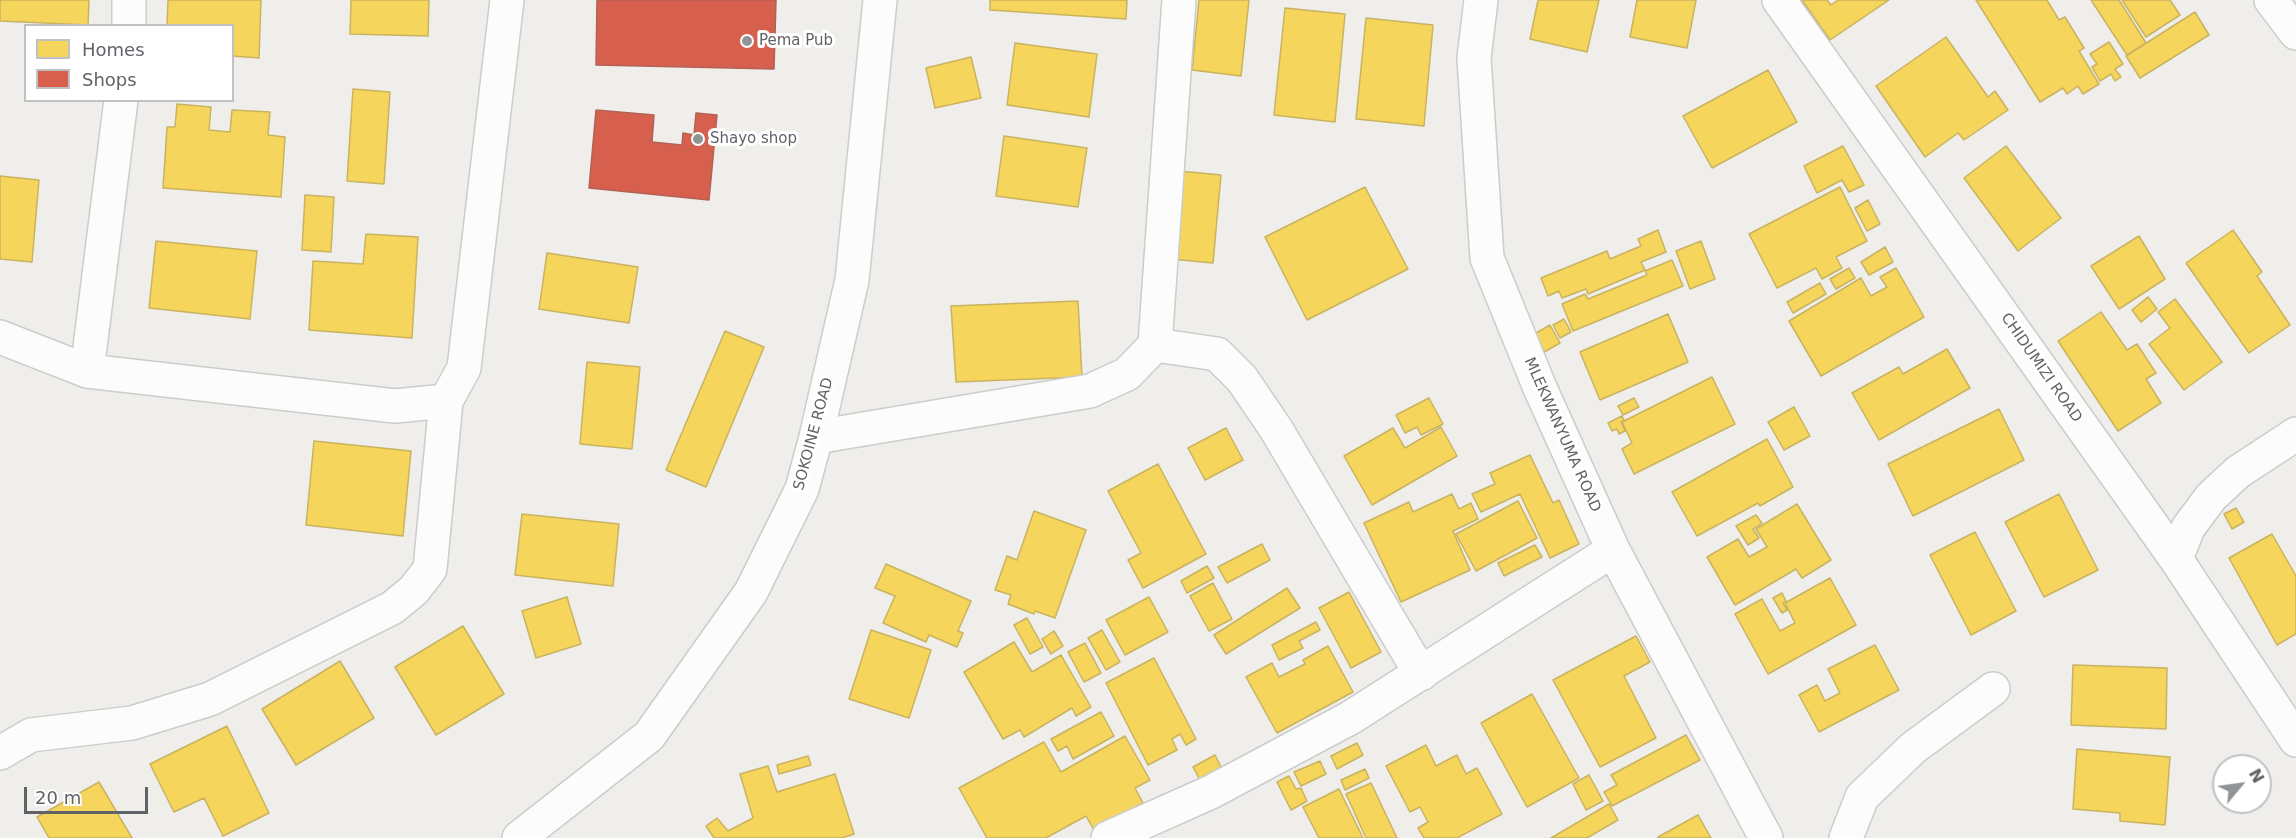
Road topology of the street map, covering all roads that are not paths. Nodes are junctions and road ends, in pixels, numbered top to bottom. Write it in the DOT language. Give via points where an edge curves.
graph roads {
  1 [pos="129,0"];
  2 [pos="507,0"];
  3 [pos="880,0"];
  4 [pos="1179,0"];
  5 [pos="1481,0"];
  6 [pos="1779,0"];
  7 [pos="2271,0"];
  8 [pos="129,24"];
  9 [pos="2296,33"];
  10 [pos="121,102"];
  11 [pos="0,337"];
  12 [pos="1155,345"];
  13 [pos="87,371"];
  14 [pos="446,401"];
  15 [pos="2296,434"];
  16 [pos="816,437"];
  17 [pos="1612,550"];
  18 [pos="2176,559"];
  19 [pos="1421,674"];
  20 [pos="1993,689"];
  21 [pos="2296,740"];
  22 [pos="0,753"];
  23 [pos="519,838"];
  24 [pos="1108,838"];
  25 [pos="1766,838"];
  26 [pos="1846,838"];
  1 -- 8 [label="street"];
  2 -- 14 [label="street" via="464,368"];
  3 -- 16 [label="street, SOKOINE ROAD" via="852,280"];
  4 -- 12 [label="street"];
  5 -- 17 [label="street, MLEKWANYUMA ROAD" via="1474,58 1487,258"];
  6 -- 18 [label="street, CHIDUMIZI ROAD"];
  7 -- 9 [label="street"];
  10 -- 13 [label="street"];
  11 -- 13 [label="street"];
  12 -- 16 [label="street" via="1126,374 1090,391"];
  12 -- 19 [label="street" via="1217,354 1242,379 1276,429"];
  13 -- 14 [label="street" via="394,406"];
  14 -- 22 [label="street" via="430,569 414,590 392,608 210,699 132,723 32,735"];
  15 -- 18 [label="street" via="2238,472 2211,497 2188,528"];
  16 -- 23 [label="street, SOKOINE ROAD" via="802,489 751,592 649,736"];
  17 -- 19 [label="street"];
  17 -- 25 [label="street, MLEKWANYUMA ROAD"];
  18 -- 21 [label="street, CHIDUMIZI ROAD"];
  19 -- 24 [label="street" via="1350,718 1221,787"];
  20 -- 26 [label="street" via="1913,748 1862,797"];
}
